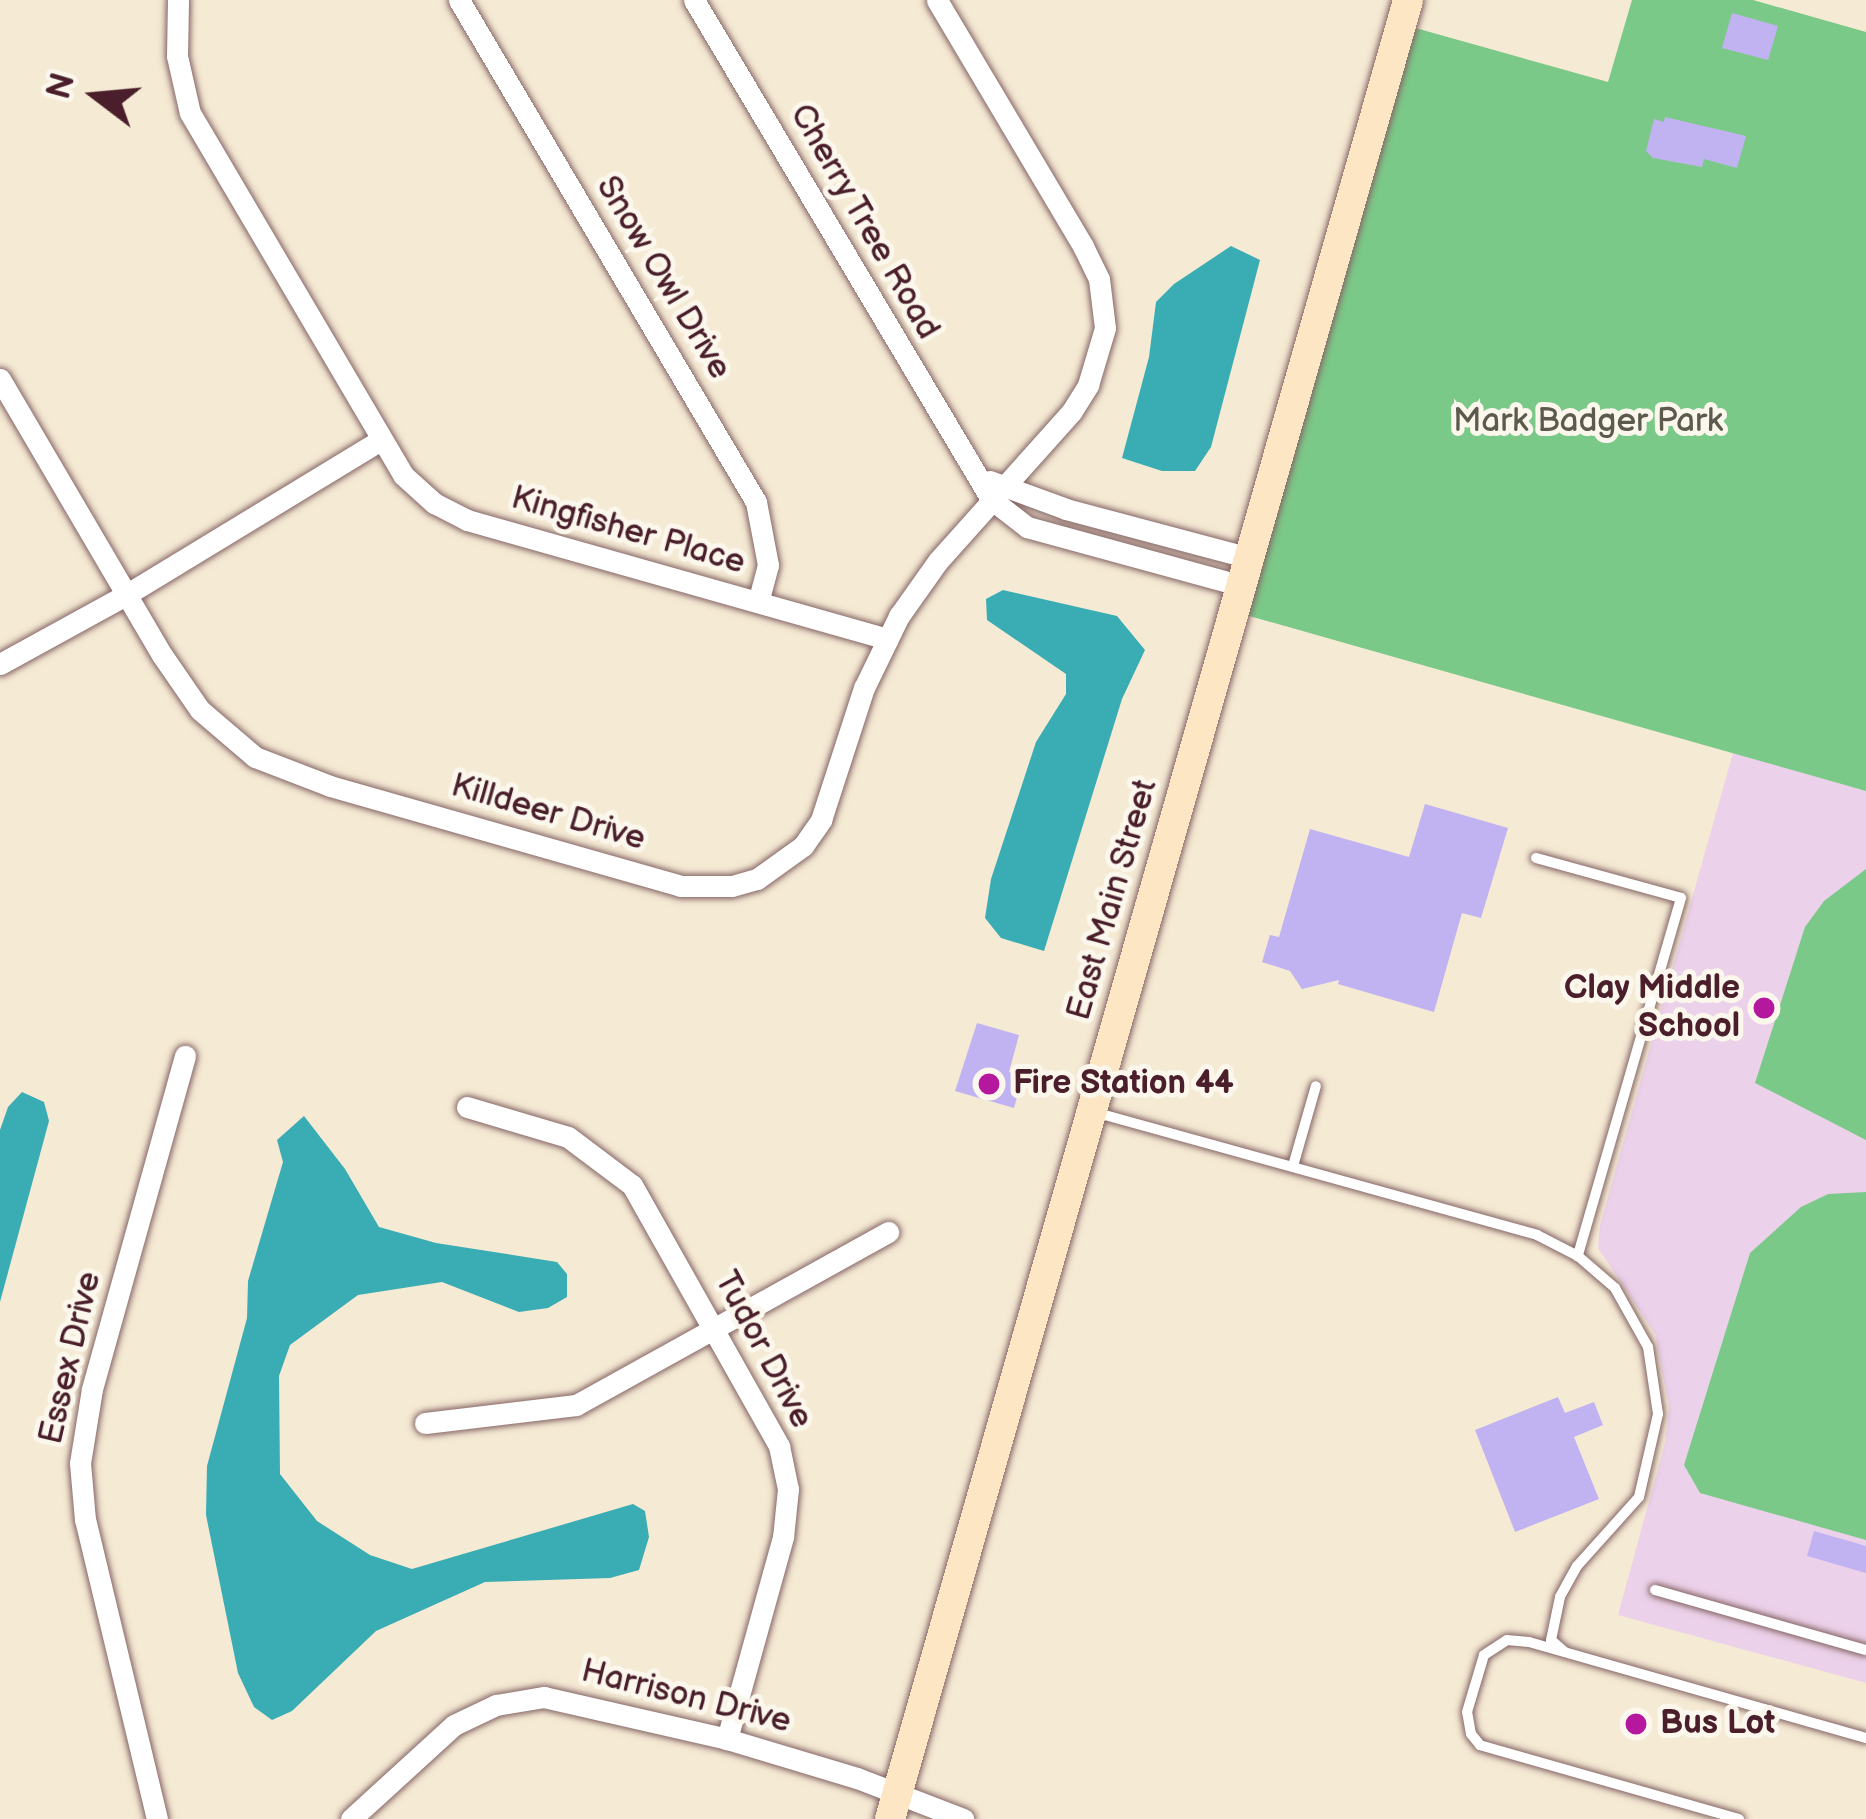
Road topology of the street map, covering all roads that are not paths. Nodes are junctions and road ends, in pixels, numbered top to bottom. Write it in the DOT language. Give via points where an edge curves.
graph roads {
  1 [pos="178,0"];
  2 [pos="460,0"];
  3 [pos="694,0"];
  4 [pos="937,0"];
  5 [pos="1408,0"];
  6 [pos="0,379"];
  7 [pos="381,440"];
  8 [pos="996,494"];
  9 [pos="1243,571"];
  10 [pos="130,593"];
  11 [pos="758,602"];
  12 [pos="887,640"];
  13 [pos="0,664"];
  14 [pos="1537,858"];
  15 [pos="185,1056"];
  16 [pos="1316,1086"];
  17 [pos="466,1107"];
  18 [pos="1091,1111"];
  19 [pos="1293,1166"];
  20 [pos="888,1232"];
  21 [pos="1578,1256"];
  22 [pos="717,1330"];
  23 [pos="425,1423"];
  24 [pos="1655,1590"];
  25 [pos="1551,1631"];
  26 [pos="1529,1642"];
  27 [pos="1866,1650"];
  28 [pos="1565,1652"];
  29 [pos="1866,1738"];
  30 [pos="727,1739"];
  31 [pos="894,1806"];
  32 [pos="157,1819"];
  33 [pos="351,1819"];
  34 [pos="963,1819"];
  35 [pos="1738,1819"];
  1 -- 7 [label="street, Kingfisher Place" via="177,56 190,113"];
  2 -- 11 [label="street, Snow Owl Drive" via="756,502 768,565"];
  3 -- 8 [label="street, Cherry Tree Road" via="953,444"];
  4 -- 8 [label="street, Killdeer Drive" via="1084,246 1104,303 1088,385"];
  5 -- 9 [label="main road, East Main Street"];
  6 -- 10 [label="street, Killdeer Drive"];
  7 -- 10 [label="street"];
  7 -- 11 [label="street, Kingfisher Place" via="434,503 467,520"];
  8 -- 9 [label="street" via="1027,527"];
  8 -- 12 [label="street, Killdeer Drive" via="938,561"];
  9 -- 18 [label="main road, East Main Street"];
  10 -- 12 [label="street, Killdeer Drive" via="200,710 256,757 330,786 709,888 757,879 812,833"];
  10 -- 13 [label="street"];
  11 -- 12 [label="street, Kingfisher Place"];
  14 -- 21 [label="lane" via="1681,898"];
  15 -- 32 [label="street, Essex Drive" via="88,1404 80,1463 85,1520"];
  16 -- 19 [label="lane"];
  17 -- 22 [label="street, Tudor Drive" via="546,1128 616,1168 647,1206"];
  18 -- 19 [label="lane"];
  18 -- 31 [label="main road, East Main Street"];
  19 -- 21 [label="lane" via="1527,1232"];
  20 -- 22 [label="street"];
  21 -- 25 [label="lane" via="1615,1288 1639,1324 1658,1414 1639,1497 1577,1566"];
  22 -- 23 [label="street" via="576,1405"];
  22 -- 30 [label="street, Tudor Drive" via="779,1446 788,1489 783,1537"];
  24 -- 27 [label="lane"];
  25 -- 26 [label="lane"];
  25 -- 28 [label="lane"];
  26 -- 28 [label="lane"];
  26 -- 35 [label="lane" via="1507,1640 1484,1655 1468,1712 1480,1745"];
  28 -- 29 [label="lane"];
  30 -- 31 [label="street, Harrison Drive"];
  30 -- 33 [label="street, Harrison Drive" via="566,1699 525,1699 454,1725"];
  31 -- 34 [label="street, Harrison Drive"];
}
